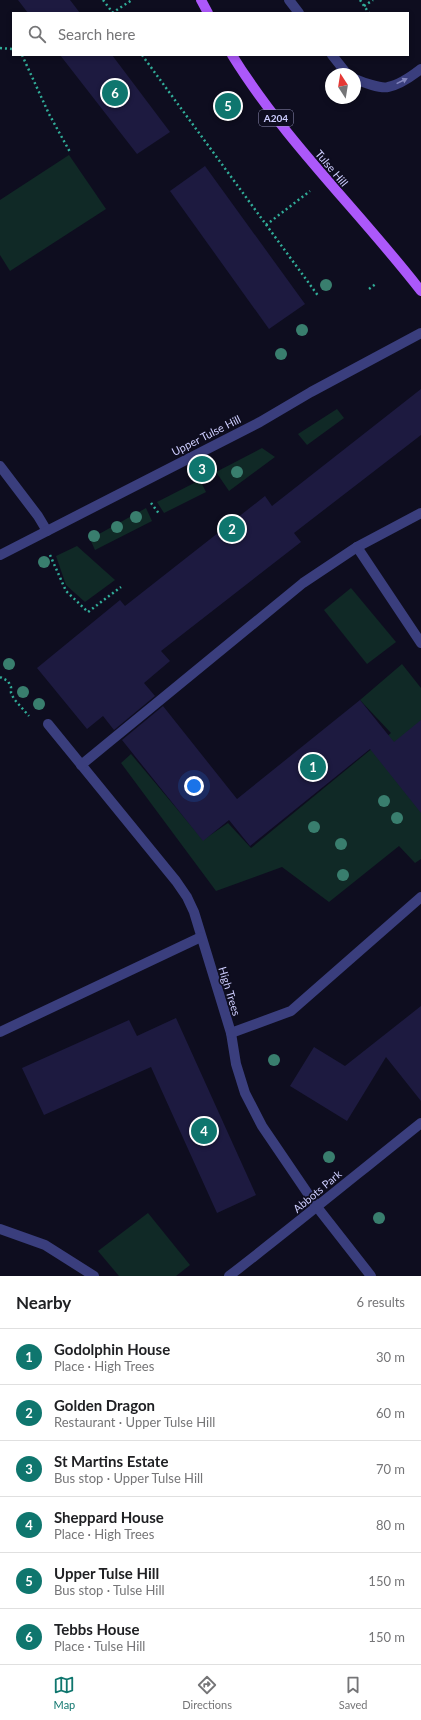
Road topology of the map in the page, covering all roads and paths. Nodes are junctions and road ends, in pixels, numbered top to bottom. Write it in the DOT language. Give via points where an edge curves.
graph roads {
  1 [pos="102,0"];
  2 [pos="132,0"];
  3 [pos="201,0"];
  4 [pos="289,0"];
  5 [pos="360,0"];
  6 [pos="373,0"];
  7 [pos="364,6"];
  8 [pos="112,12"];
  9 [pos="114,12"];
  10 [pos="207,12"];
  11 [pos="298,12"];
  12 [pos="368,12"];
  13 [pos="0,48"];
  14 [pos="12,49"];
  15 [pos="22,56"];
  16 [pos="143,56"];
  17 [pos="233,56"];
  18 [pos="333,56"];
  19 [pos="342,68"];
  20 [pos="421,69"];
  21 [pos="361,81"];
  22 [pos="70,152"];
  23 [pos="325,178"];
  24 [pos="266,225"];
  25 [pos="377,284"];
  26 [pos="369,289"];
  27 [pos="421,291"];
  28 [pos="319,297"];
  29 [pos="421,333"];
  30 [pos="0,466"];
  31 [pos="151,503"];
  32 [pos="421,513"];
  33 [pos="160,515"];
  34 [pos="47,531"];
  35 [pos="357,547"];
  36 [pos="0,555"];
  37 [pos="50,555"];
  38 [pos="121,587"];
  39 [pos="421,642"];
  40 [pos="0,677"];
  41 [pos="31,719"];
  42 [pos="48,724"];
  43 [pos="81,765"];
  44 [pos="421,897"];
  45 [pos="202,937"];
  46 [pos="0,1032"];
  47 [pos="230,1033"];
  48 [pos="421,1123"];
  49 [pos="317,1207"];
  50 [pos="0,1229"];
  51 [pos="94,1276"];
  52 [pos="229,1276"];
  53 [pos="371,1276"];
  1 -- 8 [label="path"];
  2 -- 9 [label="path"];
  3 -- 10 [label="main road"];
  4 -- 11 [label="street"];
  5 -- 7 [label="path"];
  6 -- 7 [label="path"];
  7 -- 12 [label="path"];
  13 -- 14 [label="path"];
  15 -- 22 [label="path"];
  16 -- 24 [label="path"];
  17 -- 23 [label="main road, Tulse Hill / A204" via="250,84"];
  18 -- 19 [label="street"];
  21 -- 20 [label="street, one-way" via="387,88"];
  23 -- 24 [label="path"];
  23 -- 27 [label="main road, Tulse Hill / A204"];
  24 -- 28 [label="path"];
  25 -- 26 [label="path"];
  29 -- 34 [label="street, Upper Tulse Hill" via="260,422"];
  30 -- 34 [label="street"];
  31 -- 33 [label="path"];
  32 -- 35 [label="street"];
  34 -- 36 [label="street, Upper Tulse Hill"];
  35 -- 39 [label="street"];
  35 -- 43 [label="street" via="293,591"];
  37 -- 38 [label="path" via="66,591 88,612"];
  40 -- 41 [label="path" via="8,680 14,699"];
  42 -- 43 [label="street, High Trees"];
  43 -- 45 [label="street, High Trees" via="176,881 191,907"];
  44 -- 47 [label="street" via="291,1011"];
  45 -- 46 [label="street"];
  45 -- 47 [label="street, High Trees"];
  47 -- 49 [label="street, High Trees" via="245,1093 262,1126"];
  48 -- 49 [label="street, Abbots Park"];
  49 -- 52 [label="street, Abbots Park"];
  49 -- 53 [label="street, High Trees"];
  50 -- 51 [label="street" via="45,1245"];
}
